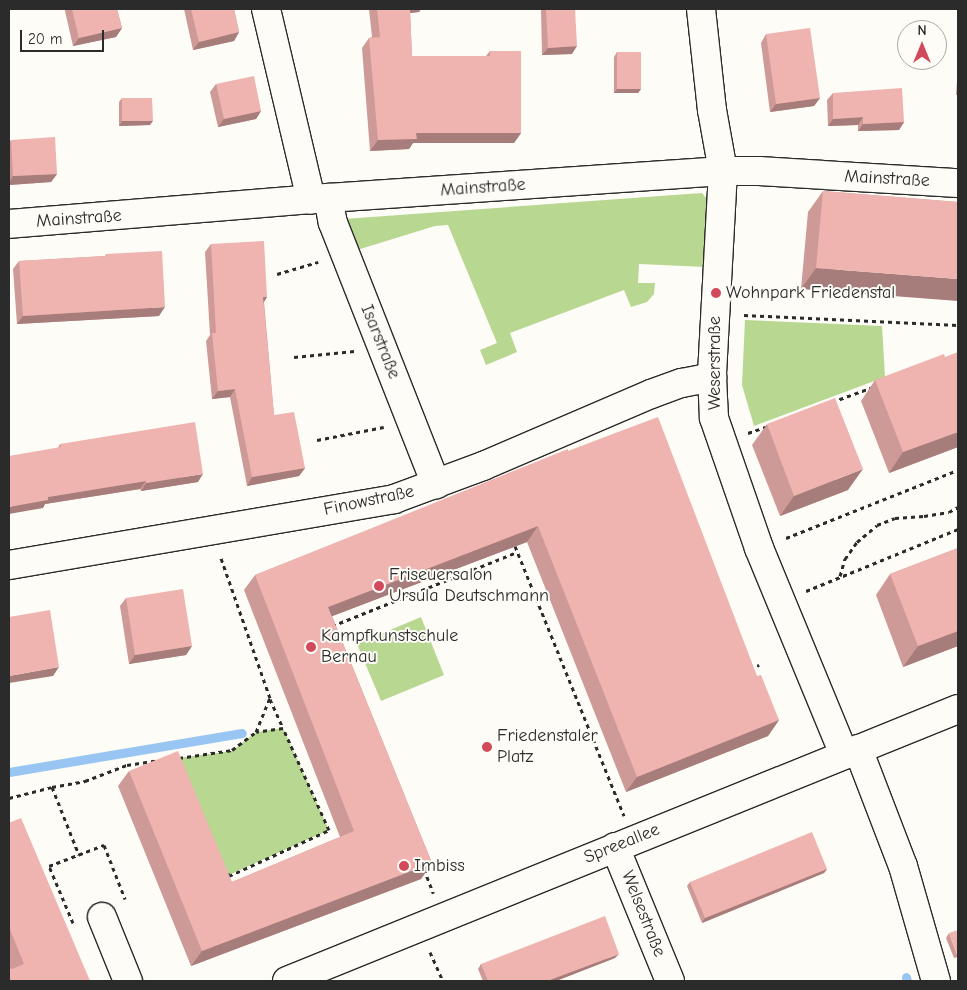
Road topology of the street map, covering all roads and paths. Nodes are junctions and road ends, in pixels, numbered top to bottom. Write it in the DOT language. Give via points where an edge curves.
graph roads {
  1 [pos="266,9"];
  2 [pos="701,9"];
  3 [pos="723,171"];
  4 [pos="958,183"];
  5 [pos="320,199"];
  6 [pos="9,224"];
  7 [pos="345,254"];
  8 [pos="278,274"];
  9 [pos="715,314"];
  10 [pos="958,324"];
  11 [pos="382,348"];
  12 [pos="294,357"];
  13 [pos="712,377"];
  14 [pos="876,385"];
  15 [pos="831,402"];
  16 [pos="412,422"];
  17 [pos="777,423"];
  18 [pos="317,440"];
  19 [pos="722,443"];
  20 [pos="958,470"];
  21 [pos="436,484"];
  22 [pos="958,507"];
  23 [pos="958,529"];
  24 [pos="212,531"];
  25 [pos="515,546"];
  26 [pos="760,548"];
  27 [pos="517,552"];
  28 [pos="9,565"];
  29 [pos="840,576"];
  30 [pos="781,601"];
  31 [pos="328,628"];
  32 [pos="759,666"];
  33 [pos="742,673"];
  34 [pos="270,698"];
  35 [pos="958,709"];
  36 [pos="283,728"];
  37 [pos="256,732"];
  38 [pos="851,752"];
  39 [pos="161,760"];
  40 [pos="182,767"];
  41 [pos="52,787"];
  42 [pos="9,798"];
  43 [pos="624,843"];
  44 [pos="79,855"];
  45 [pos="225,866"];
  46 [pos="423,868"];
  47 [pos="102,917"];
  48 [pos="443,917"];
  49 [pos="128,981"];
  50 [pos="287,981"];
  51 [pos="670,981"];
  52 [pos="936,981"];
  1 -- 5 [label="street, Isarstraße"];
  2 -- 3 [label="street, Weserstraße" via="712,110"];
  3 -- 4 [label="street, Mainstraße"];
  3 -- 5 [label="street, Mainstraße"];
  3 -- 9 [label="street, Weserstraße"];
  5 -- 6 [label="street, Mainstraße"];
  5 -- 7 [label="street, Isarstraße"];
  7 -- 8 [label="path"];
  7 -- 11 [label="street, Isarstraße"];
  9 -- 10 [label="path"];
  9 -- 13 [label="street, Weserstraße"];
  11 -- 12 [label="path"];
  11 -- 16 [label="street, Isarstraße"];
  13 -- 19 [label="street, Weserstraße" via="714,418"];
  13 -- 21 [label="street, Finowstraße" via="651,394"];
  14 -- 15 [label="path"];
  16 -- 18 [label="path"];
  16 -- 21 [label="street, Isarstraße"];
  17 -- 19 [label="path"];
  19 -- 26 [label="street, Weserstraße"];
  20 -- 26 [label="path"];
  21 -- 24 [label="street, Finowstraße" via="394,499"];
  22 -- 29 [label="path" via="949,512 895,518 877,525 845,559"];
  23 -- 29 [label="path"];
  24 -- 28 [label="street, Finowstraße"];
  24 -- 34 [label="path"];
  25 -- 27 [label="path"];
  26 -- 30 [label="street, Weserstraße"];
  27 -- 31 [label="path"];
  27 -- 43 [label="path"];
  29 -- 30 [label="path"];
  30 -- 38 [label="street, Weserstraße"];
  32 -- 33 [label="path"];
  34 -- 36 [label="path"];
  34 -- 37 [label="path"];
  35 -- 38 [label="street, Spreeallee"];
  36 -- 37 [label="path"];
  36 -- 45 [label="path" via="329,830 229,876"];
  37 -- 40 [label="path" via="232,750 178,758"];
  38 -- 43 [label="street, Spreeallee"];
  38 -- 52 [label="street, Weserstraße" via="895,842"];
  39 -- 41 [label="path" via="127,765 86,782"];
  41 -- 42 [label="path"];
  41 -- 44 [label="path"];
  43 -- 48 [label="street, Spreeallee"];
  43 -- 51 [label="street, Welsestraße"];
  46 -- 48 [label="path"];
  47 -- 49 [label="street"];
  48 -- 50 [label="street, Spreeallee"];
}
